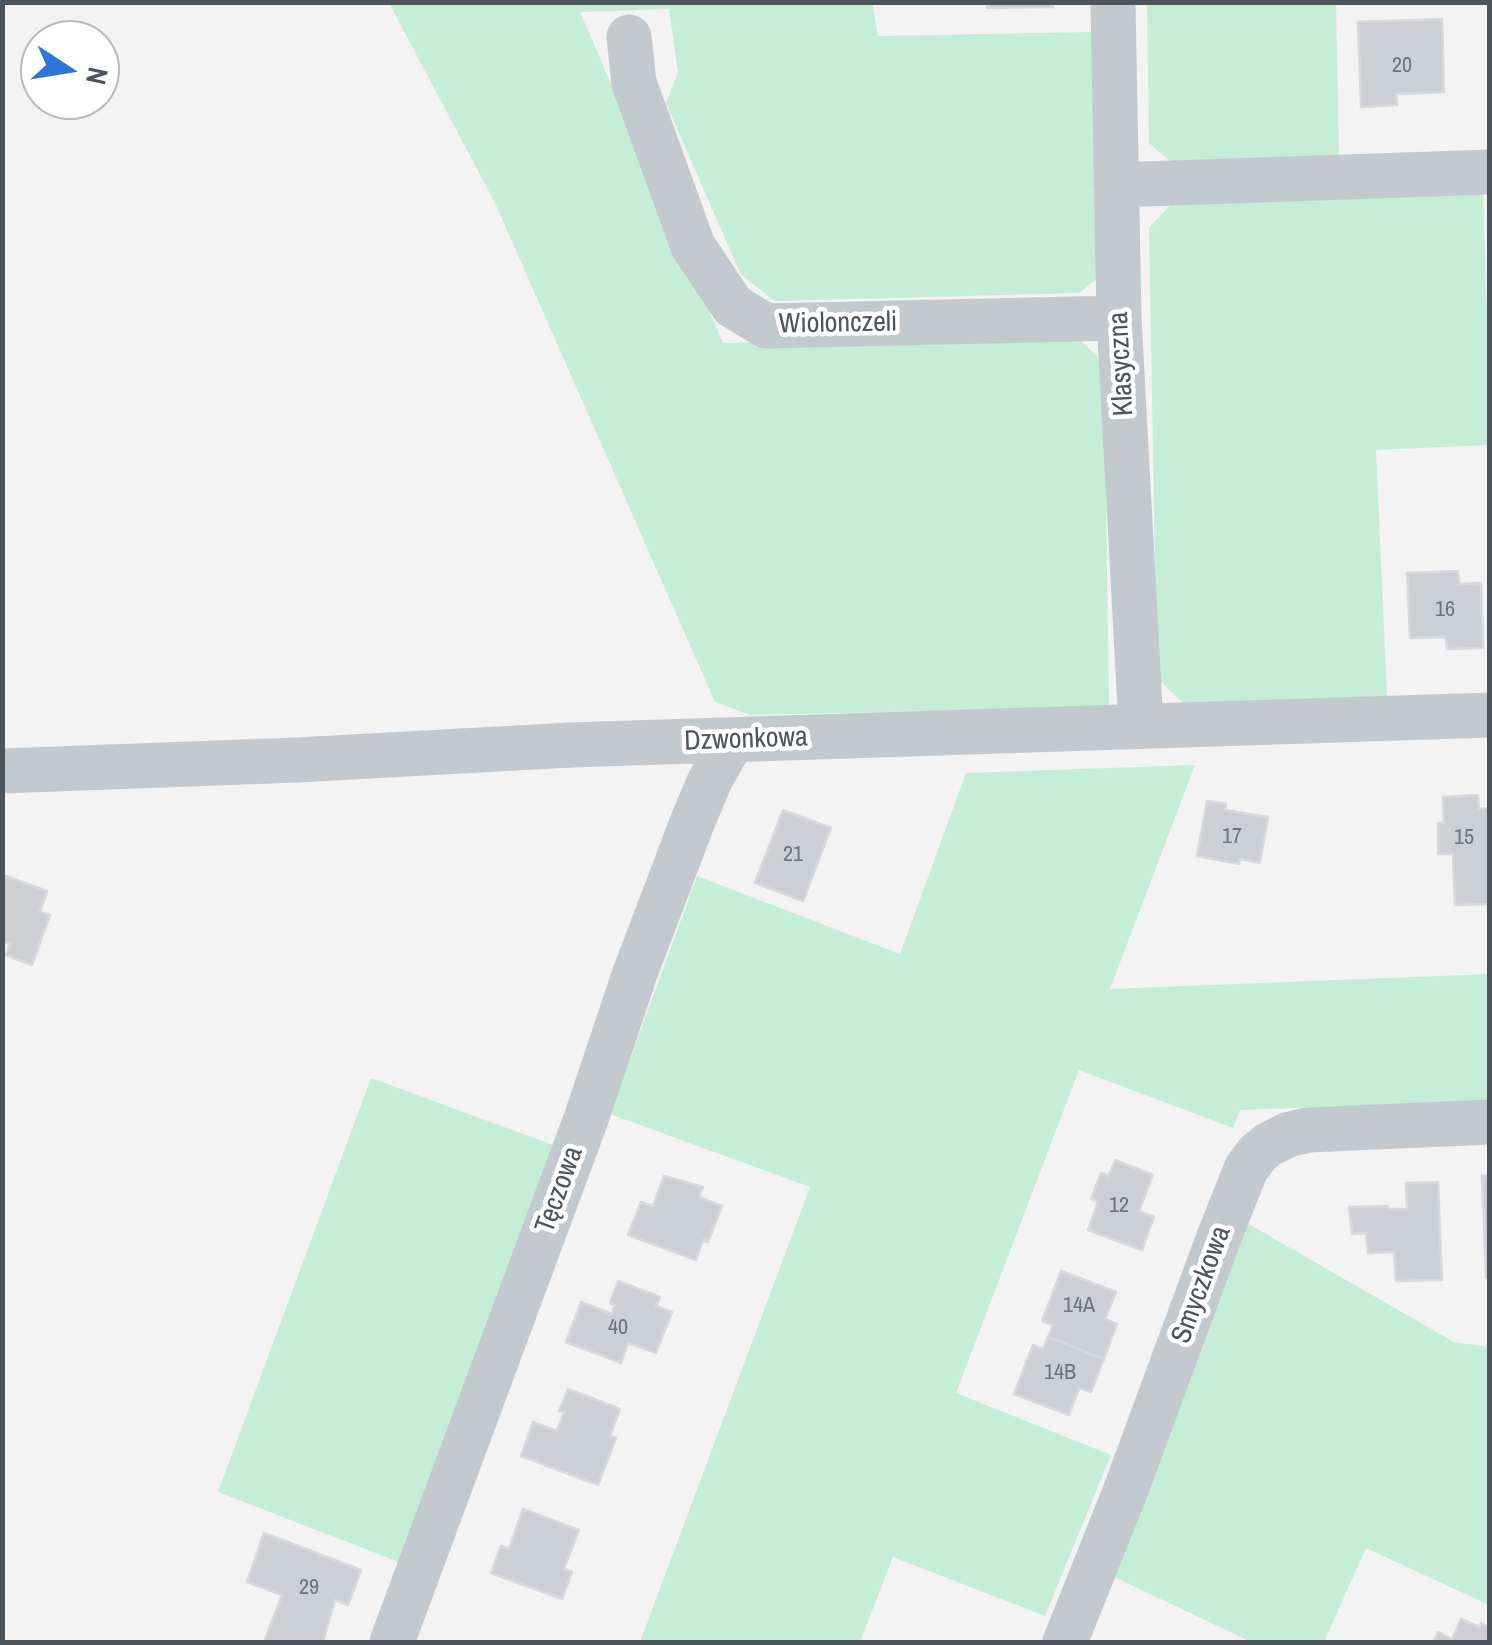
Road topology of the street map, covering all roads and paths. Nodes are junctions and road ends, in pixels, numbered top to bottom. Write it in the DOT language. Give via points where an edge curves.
graph roads {
  1 [pos="1113,2"];
  2 [pos="629,37"];
  3 [pos="1490,172"];
  4 [pos="1116,185"];
  5 [pos="1119,318"];
  6 [pos="1490,715"];
  7 [pos="1140,726"];
  8 [pos="732,740"];
  9 [pos="2,771"];
  10 [pos="1490,1122"];
  11 [pos="392,1642"];
  12 [pos="1066,1642"];
  1 -- 4 [label="street, Klasyczna"];
  2 -- 5 [label="street, Wiolonczeli" via="634,83 692,246 733,306 766,326"];
  3 -- 4 [label="street"];
  4 -- 5 [label="street, Klasyczna"];
  5 -- 7 [label="street, Klasyczna"];
  6 -- 7 [label="street, Dzwonkowa"];
  7 -- 8 [label="street, Dzwonkowa"];
  8 -- 9 [label="street, Dzwonkowa"];
  8 -- 11 [label="street, Tęczowa" via="692,823 635,973"];
  10 -- 12 [label="street, Smyczkowa" via="1308,1130 1258,1153 1219,1237"];
}
